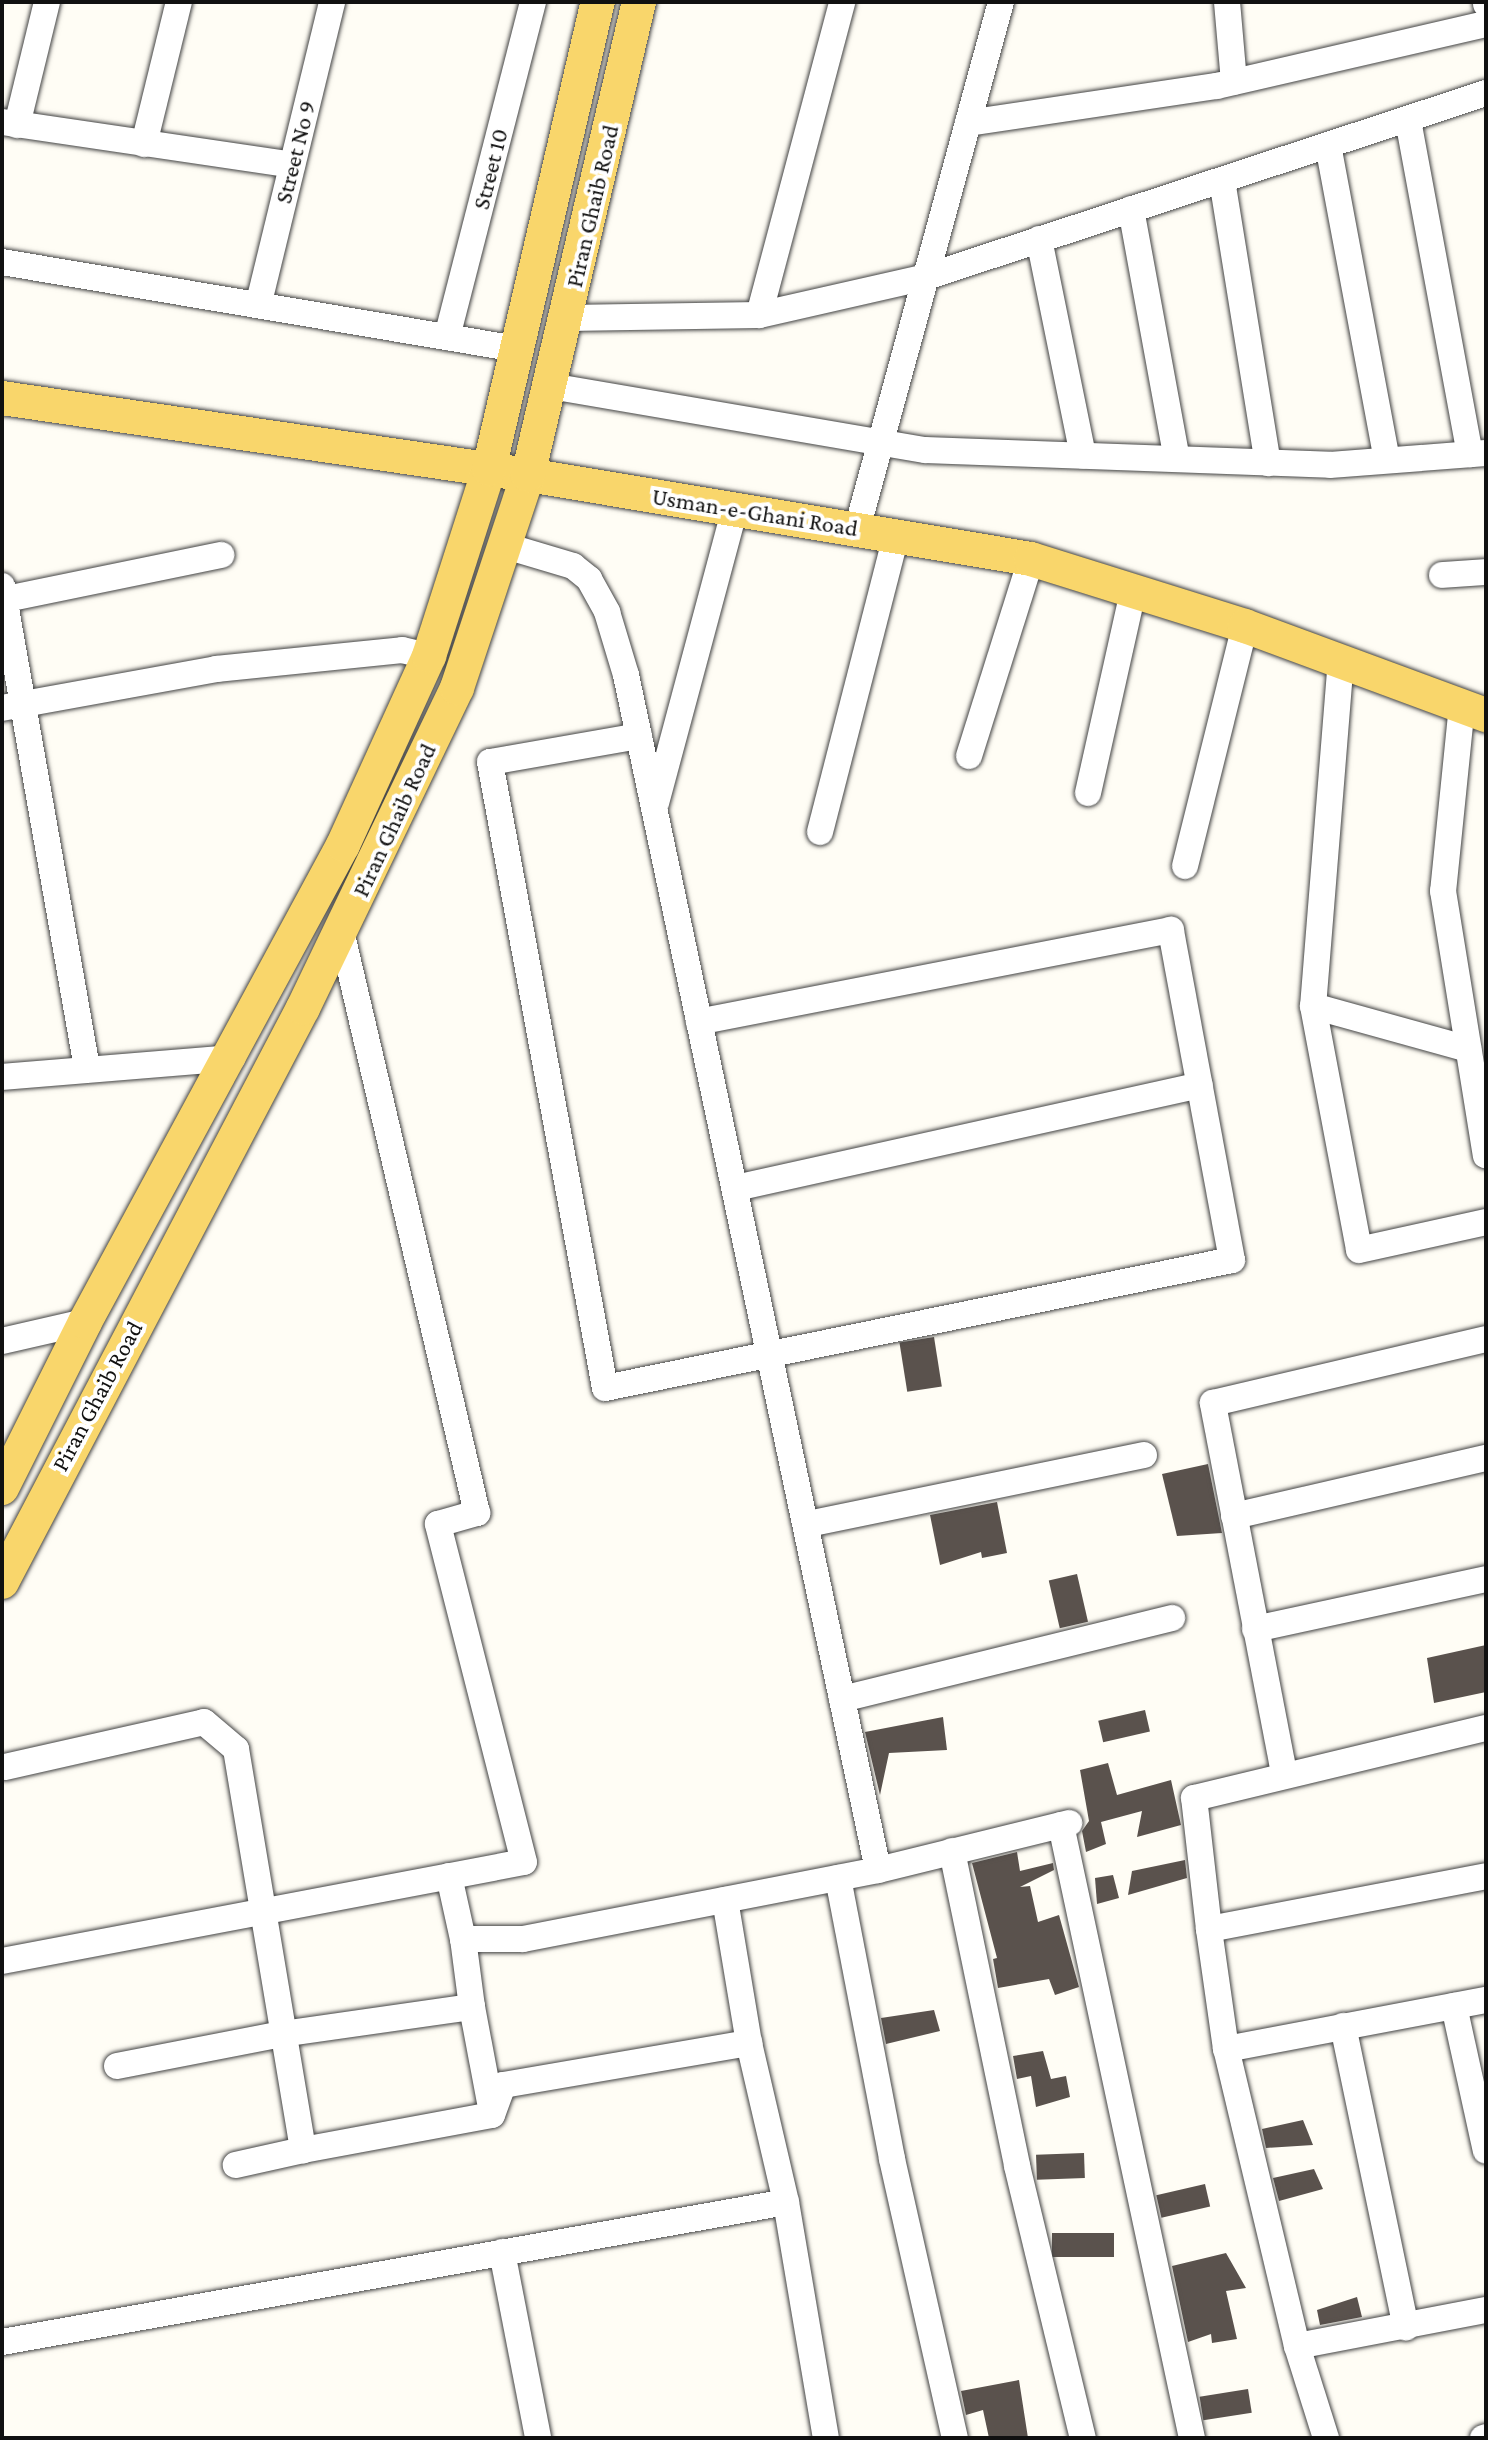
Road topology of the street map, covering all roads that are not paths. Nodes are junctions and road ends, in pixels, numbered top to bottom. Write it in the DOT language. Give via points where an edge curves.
graph roads {
  1 [pos="47,2"];
  2 [pos="179,2"];
  3 [pos="332,2"];
  4 [pos="533,2"];
  5 [pos="598,2"];
  6 [pos="639,2"];
  7 [pos="842,2"];
  8 [pos="1001,2"];
  9 [pos="1227,2"];
  10 [pos="1486,24"];
  11 [pos="1234,82"];
  12 [pos="1486,93"];
  13 [pos="1408,120"];
  14 [pos="10,123"];
  15 [pos="968,123"];
  16 [pos="144,144"];
  17 [pos="1328,145"];
  18 [pos="292,165"];
  19 [pos="1222,180"];
  20 [pos="1131,209"];
  21 [pos="1039,239"];
  22 [pos="2,262"];
  23 [pos="926,277"];
  24 [pos="259,302"];
  25 [pos="759,315"];
  26 [pos="567,318"];
  27 [pos="447,337"];
  28 [pos="517,349"];
  29 [pos="550,386"];
  30 [pos="2,398"];
  31 [pos="881,441"];
  32 [pos="1478,454"];
  33 [pos="1083,456"];
  34 [pos="1177,459"];
  35 [pos="1387,460"];
  36 [pos="1268,463"];
  37 [pos="489,469"];
  38 [pos="528,475"];
  39 [pos="735,509"];
  40 [pos="857,529"];
  41 [pos="896,536"];
  42 [pos="506,546"];
  43 [pos="221,555"];
  44 [pos="1031,559"];
  45 [pos="1486,572"];
  46 [pos="1442,575"];
  47 [pos="1133,591"];
  48 [pos="3,595"];
  49 [pos="1245,626"];
  50 [pos="429,656"];
  51 [pos="1341,659"];
  52 [pos="12,706"];
  53 [pos="1474,710"];
  54 [pos="639,736"];
  55 [pos="969,756"];
  56 [pos="1088,793"];
  57 [pos="654,810"];
  58 [pos="820,832"];
  59 [pos="1185,866"];
  60 [pos="341,931"];
  61 [pos="1313,1006"];
  62 [pos="699,1022"];
  63 [pos="1468,1049"];
  64 [pos="232,1058"];
  65 [pos="87,1070"];
  66 [pos="2,1077"];
  67 [pos="1200,1085"];
  68 [pos="1486,1156"];
  69 [pos="736,1188"];
  70 [pos="1486,1222"];
  71 [pos="85,1322"];
  72 [pos="1486,1339"];
  73 [pos="2,1341"];
  74 [pos="770,1353"];
  75 [pos="1144,1455"];
  76 [pos="1486,1458"];
  77 [pos="4,1480"];
  78 [pos="1234,1516"];
  79 [pos="808,1524"];
  80 [pos="1486,1579"];
  81 [pos="2,1582"];
  82 [pos="1172,1618"];
  83 [pos="1255,1629"];
  84 [pos="842,1699"];
  85 [pos="1486,1728"];
  86 [pos="5,1767"];
  87 [pos="1284,1773"];
  88 [pos="952,1851"];
  89 [pos="878,1870"];
  90 [pos="449,1876"];
  91 [pos="1486,1876"];
  92 [pos="838,1878"];
  93 [pos="725,1900"];
  94 [pos="260,1912"];
  95 [pos="1209,1929"];
  96 [pos="463,1939"];
  97 [pos="2,1961"];
  98 [pos="1486,2000"];
  99 [pos="1454,2006"];
  100 [pos="472,2007"];
  101 [pos="1343,2026"];
  102 [pos="282,2034"];
  103 [pos="749,2043"];
  104 [pos="1226,2049"];
  105 [pos="117,2066"];
  106 [pos="492,2115"];
  107 [pos="303,2150"];
  108 [pos="1486,2151"];
  109 [pos="236,2165"];
  110 [pos="786,2202"];
  111 [pos="502,2252"];
  112 [pos="1486,2310"];
  113 [pos="1406,2327"];
  114 [pos="2,2342"];
  115 [pos="1297,2346"];
  116 [pos="538,2438"];
  117 [pos="826,2438"];
  118 [pos="955,2438"];
  119 [pos="1083,2438"];
  120 [pos="1192,2438"];
  121 [pos="1326,2438"];
  1 -- 14 [label="street"];
  2 -- 16 [label="street"];
  3 -- 18 [label="street, Street No 9"];
  4 -- 27 [label="street, Street 10"];
  5 -- 28 [label="main road, Piran Ghaib Road"];
  6 -- 26 [label="main road, Piran Ghaib Road"];
  7 -- 25 [label="street"];
  8 -- 15 [label="street"];
  9 -- 11 [label="street"];
  10 -- 11 [label="street"];
  11 -- 15 [label="street"];
  12 -- 13 [label="street"];
  13 -- 17 [label="street"];
  13 -- 32 [label="street"];
  14 -- 16 [label="street"];
  15 -- 23 [label="street"];
  16 -- 18 [label="street"];
  17 -- 19 [label="street"];
  17 -- 35 [label="street"];
  18 -- 24 [label="street, Street No 9"];
  19 -- 20 [label="street"];
  19 -- 36 [label="street"];
  20 -- 21 [label="street"];
  20 -- 34 [label="street"];
  21 -- 23 [label="street"];
  21 -- 33 [label="street"];
  22 -- 24 [label="street"];
  23 -- 25 [label="street"];
  23 -- 31 [label="street"];
  24 -- 27 [label="street"];
  25 -- 26 [label="street"];
  26 -- 29 [label="main road, Piran Ghaib Road"];
  27 -- 28 [label="street"];
  28 -- 37 [label="main road, Piran Ghaib Road"];
  29 -- 31 [label="street"];
  29 -- 38 [label="main road, Piran Ghaib Road"];
  30 -- 37 [label="main road, Usman-e-Ghani Road"];
  31 -- 33 [label="street" via="925,450"];
  31 -- 40 [label="street"];
  32 -- 35 [label="street"];
  33 -- 34 [label="street"];
  34 -- 36 [label="street"];
  35 -- 36 [label="street"];
  37 -- 38 [label="main road, Usman-e-Ghani Road"];
  37 -- 50 [label="main road, Piran Ghaib Road"];
  38 -- 39 [label="main road, Usman-e-Ghani Road"];
  38 -- 42 [label="main road, Piran Ghaib Road"];
  39 -- 40 [label="main road, Usman-e-Ghani Road"];
  39 -- 57 [label="street"];
  40 -- 41 [label="main road, Usman-e-Ghani Road"];
  41 -- 44 [label="main road, Usman-e-Ghani Road"];
  41 -- 58 [label="street"];
  42 -- 54 [label="street" via="573,566 589,579 611,625"];
  42 -- 60 [label="main road, Piran Ghaib Road" via="457,688"];
  43 -- 48 [label="street"];
  44 -- 47 [label="main road, Usman-e-Ghani Road"];
  44 -- 55 [label="street"];
  45 -- 46 [label="street"];
  47 -- 49 [label="main road, Usman-e-Ghani Road"];
  47 -- 56 [label="street"];
  48 -- 52 [label="street"];
  49 -- 51 [label="main road, Usman-e-Ghani Road"];
  49 -- 59 [label="street"];
  50 -- 52 [label="street" via="402,650 216,669"];
  50 -- 64 [label="main road, Piran Ghaib Road" via="343,845"];
  51 -- 53 [label="main road, Usman-e-Ghani Road"];
  51 -- 61 [label="street"];
  52 -- 65 [label="street"];
  53 -- 63 [label="street" via="1443,891"];
  54 -- 57 [label="street"];
  54 -- 74 [label="street" via="490,762 605,1388"];
  57 -- 62 [label="street"];
  60 -- 81 [label="main road, Piran Ghaib Road"];
  60 -- 90 [label="street" via="477,1513 438,1524 524,1862"];
  61 -- 63 [label="street"];
  61 -- 70 [label="street" via="1359,1250"];
  62 -- 67 [label="street" via="1171,930"];
  62 -- 69 [label="street"];
  63 -- 68 [label="street"];
  64 -- 65 [label="street"];
  64 -- 71 [label="main road, Piran Ghaib Road"];
  65 -- 66 [label="street"];
  67 -- 69 [label="street"];
  67 -- 74 [label="street" via="1232,1260"];
  69 -- 74 [label="street"];
  71 -- 73 [label="street"];
  71 -- 77 [label="main road, Piran Ghaib Road"];
  72 -- 78 [label="street" via="1213,1403"];
  74 -- 79 [label="street"];
  75 -- 79 [label="street"];
  76 -- 78 [label="street"];
  78 -- 83 [label="street"];
  79 -- 84 [label="street"];
  80 -- 83 [label="street"];
  82 -- 84 [label="street"];
  83 -- 87 [label="street"];
  84 -- 89 [label="street"];
  85 -- 87 [label="street"];
  86 -- 94 [label="street" via="204,1722 236,1749"];
  87 -- 95 [label="street" via="1194,1798"];
  88 -- 89 [label="street"];
  88 -- 119 [label="street" via="1017,2166"];
  88 -- 120 [label="street" via="1065,1824"];
  89 -- 92 [label="street"];
  90 -- 94 [label="street"];
  90 -- 96 [label="street"];
  91 -- 95 [label="street"];
  92 -- 93 [label="street"];
  92 -- 118 [label="street" via="892,2159"];
  93 -- 96 [label="street" via="523,1939"];
  93 -- 103 [label="street"];
  94 -- 97 [label="street"];
  94 -- 102 [label="street"];
  95 -- 104 [label="street"];
  96 -- 100 [label="street"];
  98 -- 99 [label="street"];
  99 -- 101 [label="street"];
  99 -- 108 [label="street"];
  100 -- 102 [label="street"];
  100 -- 106 [label="street"];
  101 -- 104 [label="street"];
  101 -- 113 [label="street"];
  102 -- 105 [label="street"];
  102 -- 107 [label="street"];
  103 -- 106 [label="street" via="503,2085"];
  103 -- 110 [label="street"];
  104 -- 115 [label="street"];
  106 -- 107 [label="street"];
  107 -- 109 [label="street"];
  110 -- 111 [label="street"];
  110 -- 117 [label="street"];
  111 -- 114 [label="street"];
  111 -- 116 [label="street"];
  112 -- 113 [label="street"];
  113 -- 115 [label="street"];
  115 -- 121 [label="street"];
}
